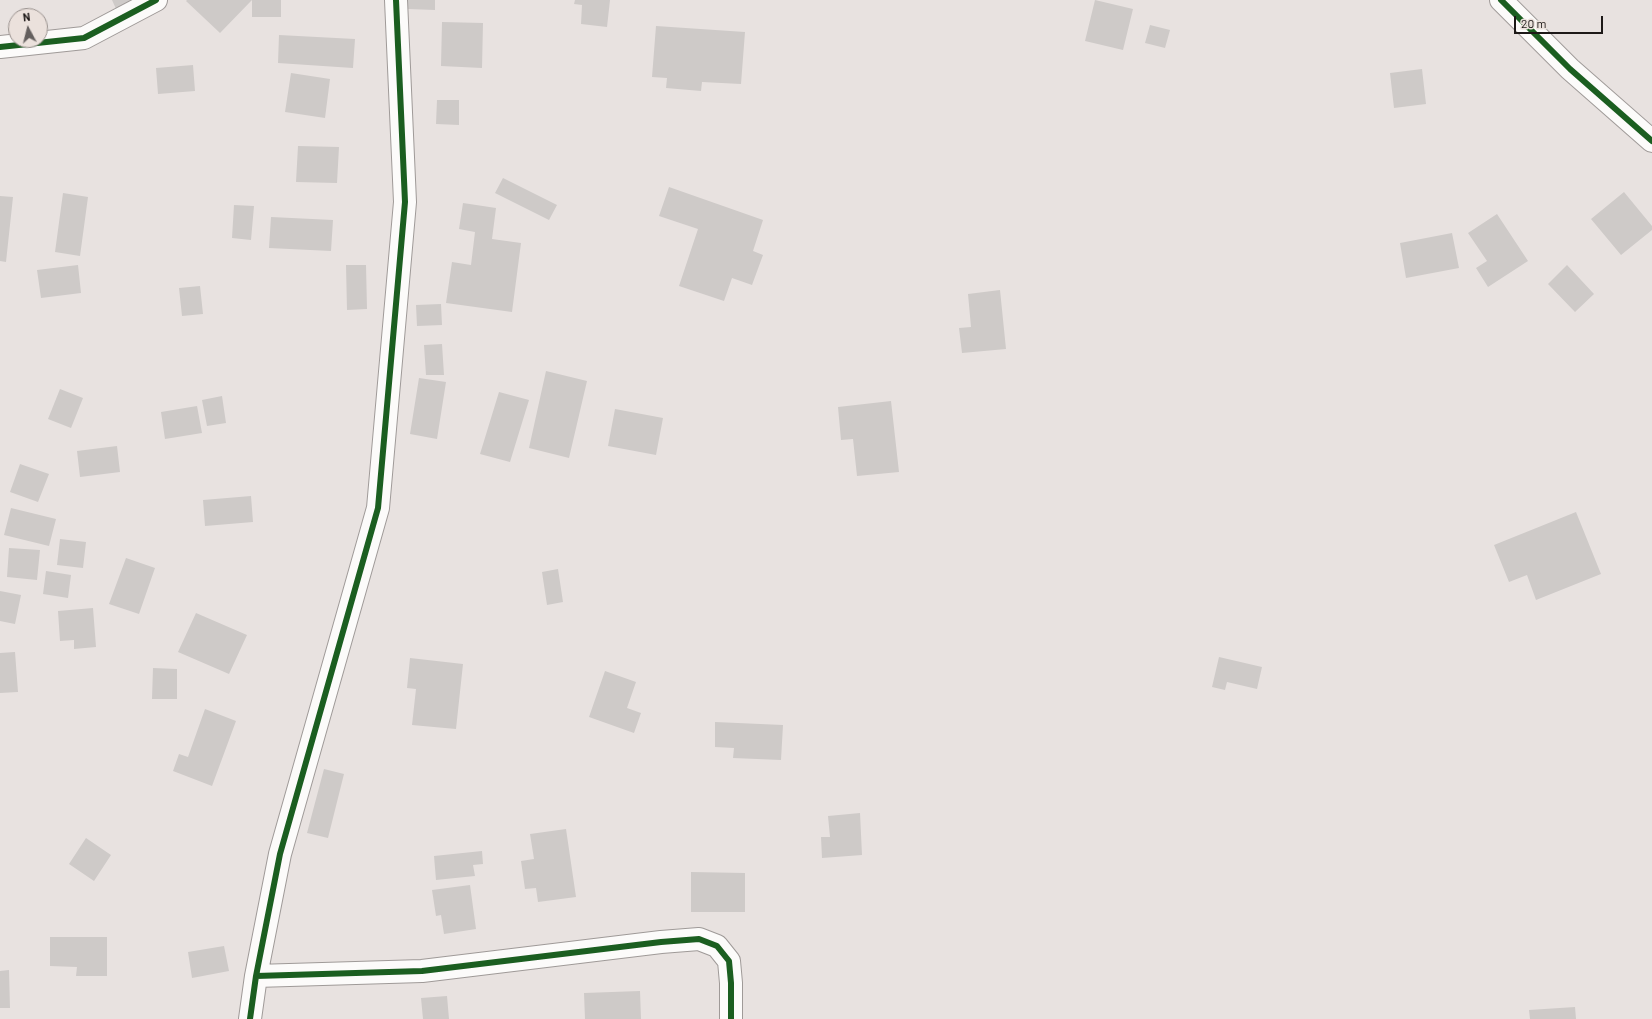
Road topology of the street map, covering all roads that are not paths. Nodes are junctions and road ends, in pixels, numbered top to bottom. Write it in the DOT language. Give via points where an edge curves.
graph roads {
  1 [pos="156,0"];
  2 [pos="396,0"];
  3 [pos="1501,0"];
  4 [pos="0,47"];
  5 [pos="1652,140"];
  6 [pos="256,976"];
  7 [pos="250,1019"];
  8 [pos="731,1019"];
  1 -- 4 [label="street" via="84,38"];
  2 -- 6 [label="street" via="405,202 378,508 280,854"];
  3 -- 5 [label="street" via="1570,69"];
  6 -- 7 [label="street"];
  6 -- 8 [label="street" via="422,971 699,939 717,946 729,961"];
}
